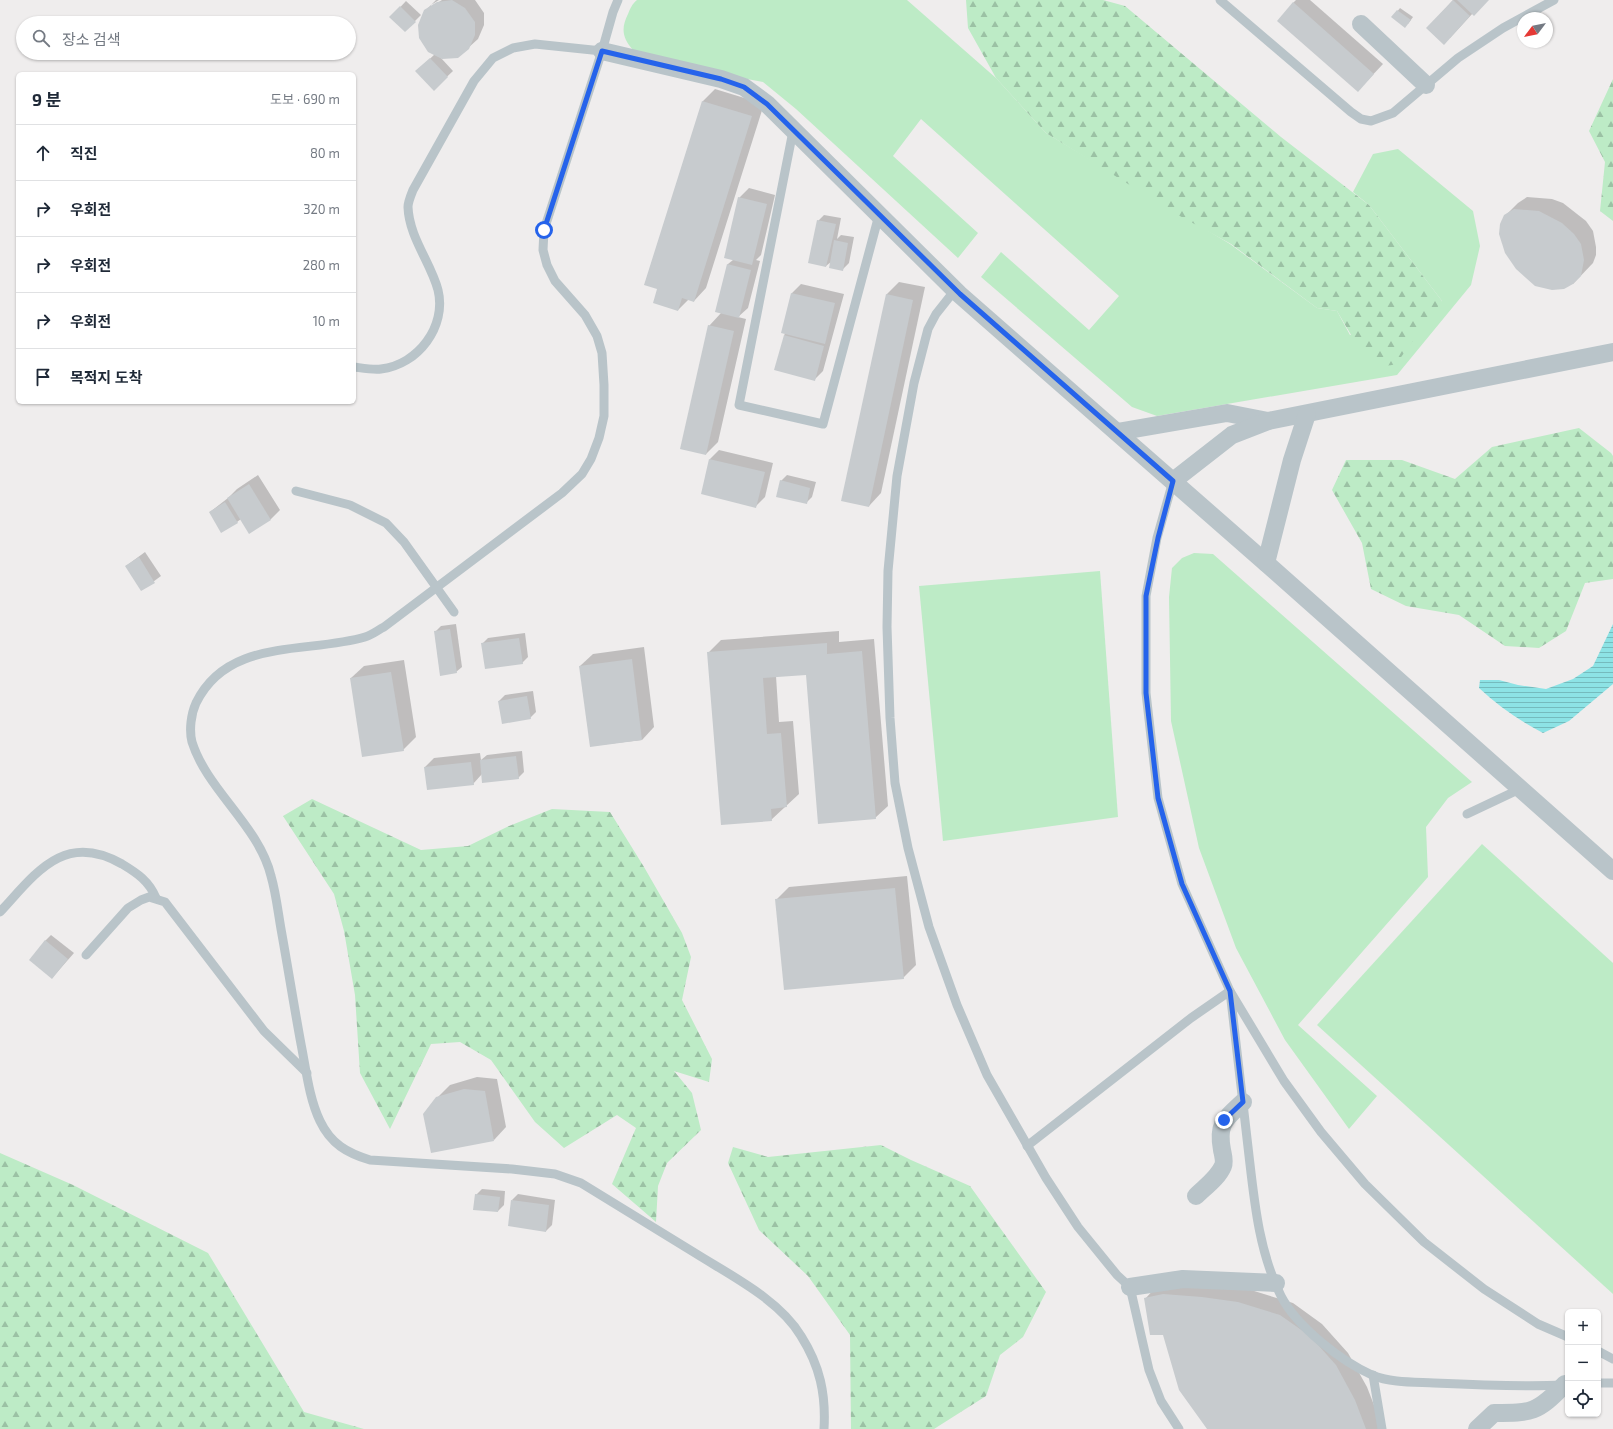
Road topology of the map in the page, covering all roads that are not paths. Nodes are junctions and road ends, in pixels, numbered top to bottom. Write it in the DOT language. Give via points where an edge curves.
graph roads {
  1 [pos="618,0"];
  2 [pos="1220,0"];
  3 [pos="1554,0"];
  4 [pos="1361,24"];
  5 [pos="602,51"];
  6 [pos="1426,85"];
  7 [pos="793,131"];
  8 [pos="879,215"];
  9 [pos="955,290"];
  10 [pos="1613,352"];
  11 [pos="356,367"];
  12 [pos="1307,414"];
  13 [pos="1268,421"];
  14 [pos="1117,432"];
  15 [pos="1173,481"];
  16 [pos="296,491"];
  17 [pos="1266,563"];
  18 [pos="438,588"];
  19 [pos="454,612"];
  20 [pos="1520,789"];
  21 [pos="1467,814"];
  22 [pos="1613,872"];
  23 [pos="156,898"];
  24 [pos="0,912"];
  25 [pos="86,955"];
  26 [pos="1230,991"];
  27 [pos="307,1073"];
  28 [pos="1243,1102"];
  29 [pos="1027,1146"];
  30 [pos="1196,1196"];
  31 [pos="1276,1283"];
  32 [pos="1130,1287"];
  33 [pos="1565,1336"];
  34 [pos="1601,1353"];
  35 [pos="1613,1358"];
  36 [pos="1373,1375"];
  37 [pos="1601,1383"];
  38 [pos="1613,1383"];
  39 [pos="1565,1384"];
  40 [pos="1565,1385"];
  41 [pos="824,1429"];
  42 [pos="1180,1429"];
  43 [pos="1382,1429"];
  44 [pos="1477,1429"];
  1 -- 5 [label="lane"];
  2 -- 6 [label="lane" via="1361,119 1372,121 1393,113"];
  3 -- 6 [label="lane" via="1503,28 1464,54"];
  4 -- 6 [label="street"];
  5 -- 7 [label="street" via="721,79 744,87 767,104"];
  5 -- 11 [label="lane" via="534,44 513,48 493,58 474,81 413,190 408,206 411,226 438,290 439,308 434,332 420,351 403,362 381,369"];
  5 -- 18 [label="lane" via="544,230 547,266 555,281 585,315 597,336 602,353 604,416 600,438 582,474 562,493"];
  7 -- 8 [label="street"];
  7 -- 8 [label="lane" via="739,405 822,424"];
  8 -- 9 [label="street"];
  9 -- 14 [label="street"];
  9 -- 29 [label="lane" via="928,329 914,383 897,476 888,571 887,627 895,783 908,848 929,927 957,1005 987,1075"];
  10 -- 12 [label="street"];
  12 -- 13 [label="street"];
  12 -- 17 [label="street" via="1292,460"];
  13 -- 14 [label="street" via="1227,413"];
  13 -- 15 [label="street" via="1232,435"];
  14 -- 15 [label="street"];
  15 -- 17 [label="street"];
  15 -- 26 [label="lane" via="1146,596 1146,693 1158,798 1182,884"];
  16 -- 18 [label="lane" via="350,505 386,523 404,542"];
  17 -- 20 [label="street"];
  18 -- 19 [label="lane"];
  18 -- 27 [label="lane" via="366,637 276,650 257,654 239,662 206,687 196,703 191,718 192,740 200,761 257,843 271,874"];
  20 -- 21 [label="lane"];
  20 -- 22 [label="street"];
  23 -- 24 [label="lane" via="150,885 138,873 102,855 82,852 48,862"];
  23 -- 25 [label="lane" via="150,897 134,904"];
  23 -- 27 [label="lane" via="171,908 264,1031"];
  26 -- 28 [label="lane"];
  26 -- 29 [label="lane" via="1190,1018"];
  26 -- 33 [label="lane" via="1284,1081 1321,1132 1365,1184 1424,1242 1484,1289 1538,1324"];
  27 -- 41 [label="lane" via="320,1121 338,1144 351,1154 370,1160 555,1174 581,1183 743,1283 782,1312 801,1336 814,1361 823,1389"];
  28 -- 30 [label="street" via="1224,1120 1220,1137 1224,1162 1218,1175"];
  28 -- 31 [label="lane" via="1257,1222"];
  29 -- 32 [label="lane" via="1078,1227"];
  31 -- 32 [label="street" via="1183,1279"];
  31 -- 36 [label="lane" via="1281,1297 1294,1316 1324,1344"];
  32 -- 42 [label="lane" via="1149,1370 1161,1401"];
  34 -- 35 [label="lane"];
  36 -- 39 [label="lane" via="1404,1382 1525,1386"];
  36 -- 43 [label="lane"];
  37 -- 38 [label="lane"];
  40 -- 44 [label="street" via="1535,1410 1525,1413 1494,1413"];
}
